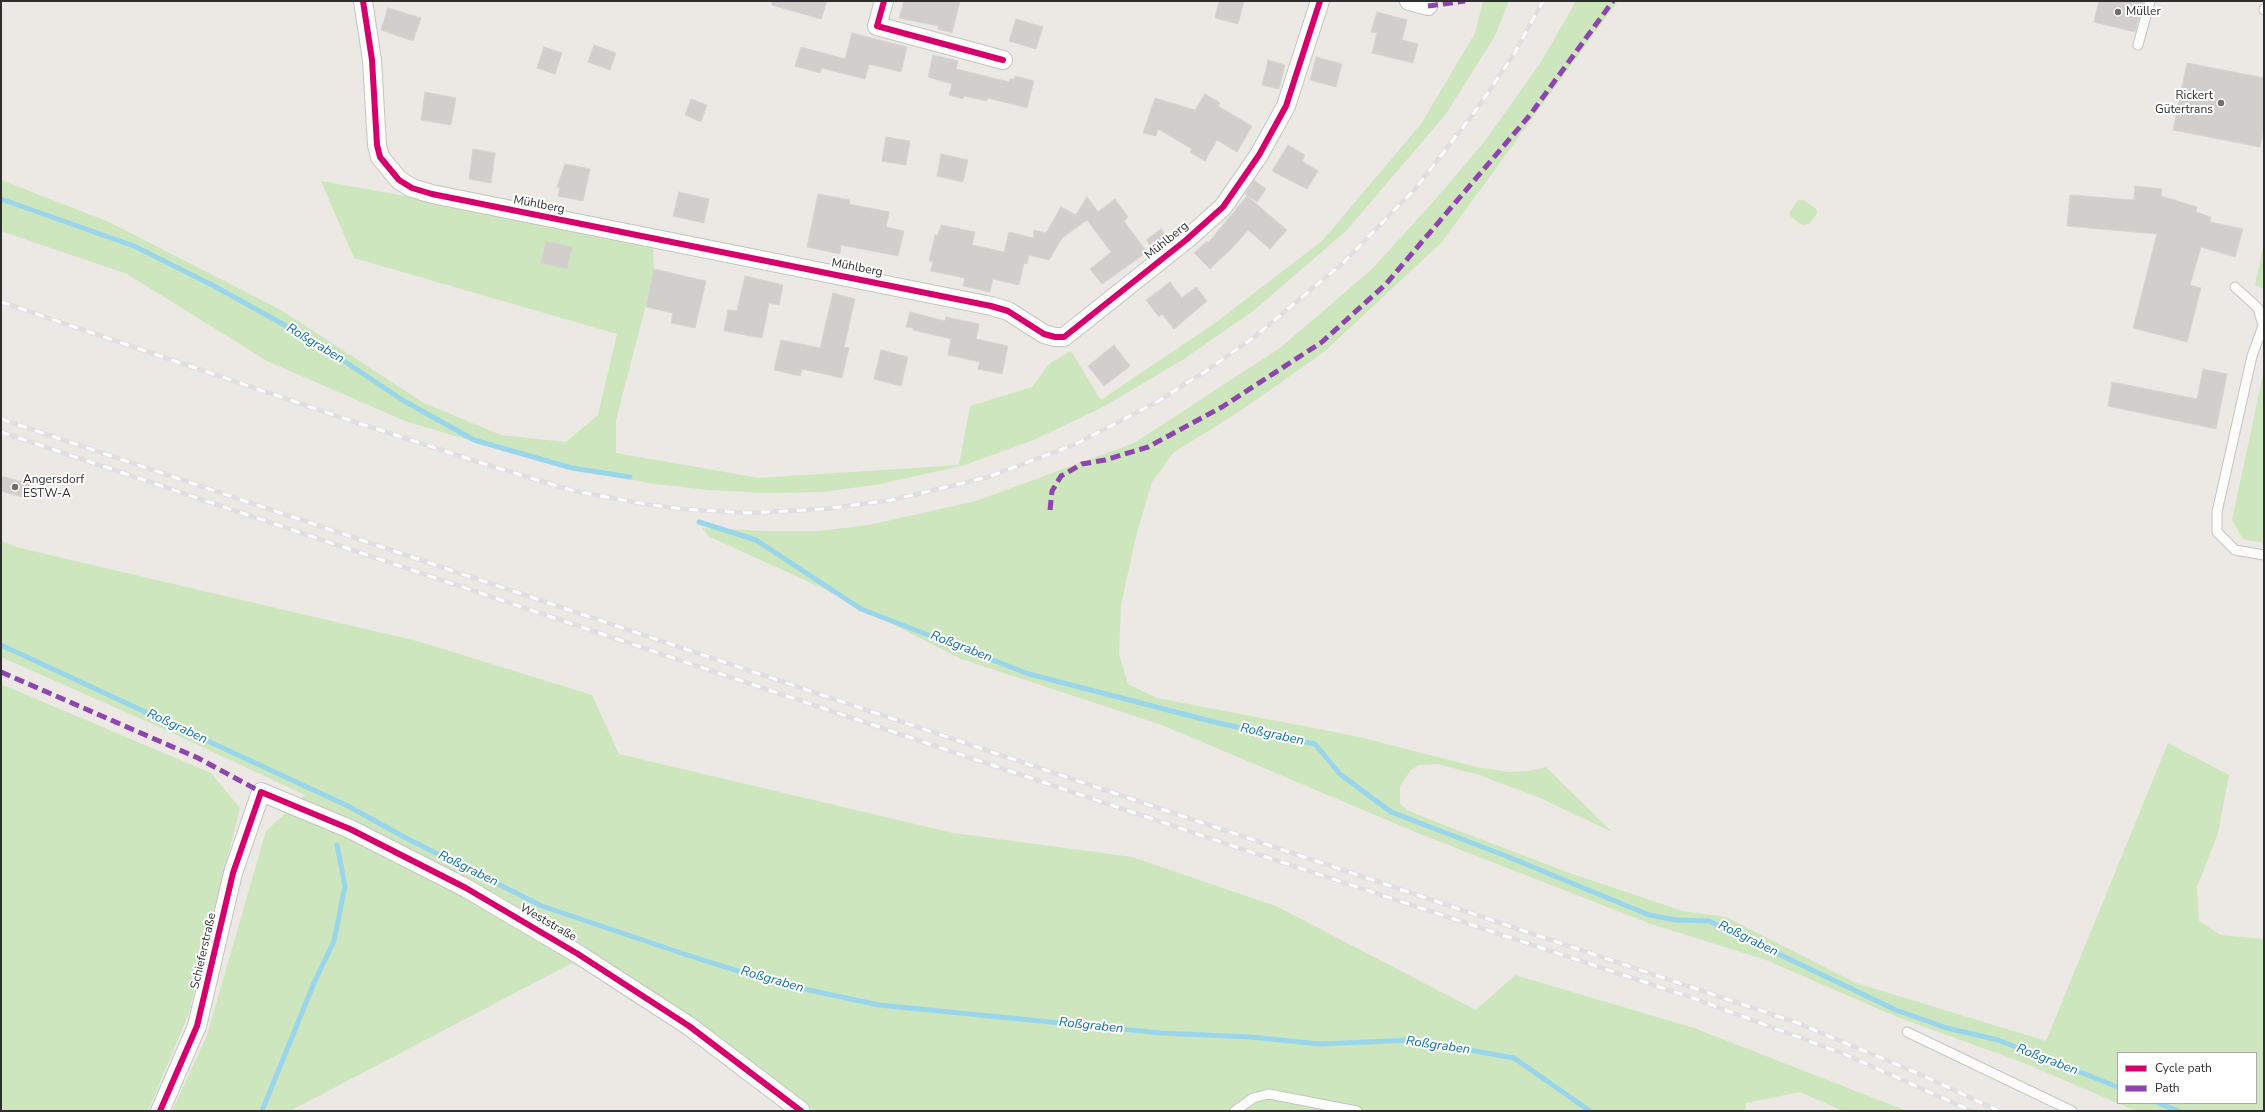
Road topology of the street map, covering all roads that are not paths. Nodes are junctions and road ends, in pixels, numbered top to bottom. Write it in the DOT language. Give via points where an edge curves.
graph roads {
  1 [pos="363,1"];
  2 [pos="884,1"];
  3 [pos="1320,1"];
  4 [pos="1409,1"];
  5 [pos="2150,1"];
  6 [pos="1428,6"];
  7 [pos="2138,45"];
  8 [pos="1004,60"];
  9 [pos="2235,287"];
  10 [pos="2264,555"];
  11 [pos="261,792"];
  12 [pos="1908,1032"];
  13 [pos="1335,1109"];
  14 [pos="160,1111"];
  15 [pos="801,1111"];
  16 [pos="1235,1111"];
  17 [pos="1357,1111"];
  18 [pos="2072,1111"];
  1 -- 3 [label="street, Mühlberg" via="372,60 377,145 380,157 399,180 412,188 439,196 991,306 1008,311 1044,334 1055,337 1064,337 1186,240 1223,207 1259,155 1286,106"];
  2 -- 8 [label="street" via="877,26"];
  4 -- 6 [label="street"];
  5 -- 7 [label="lane"];
  9 -- 10 [label="lane" via="2258,308 2263,326 2252,356 2217,512 2217,532 2235,550"];
  11 -- 14 [label="street, Schieferstraße" via="233,873 197,1026"];
  11 -- 15 [label="street, Weststraße" via="364,836 466,888 572,950 688,1026"];
  12 -- 18 [label="lane"];
  13 -- 16 [label="lane" via="1269,1094 1253,1098"];
  13 -- 17 [label="lane"];
}
